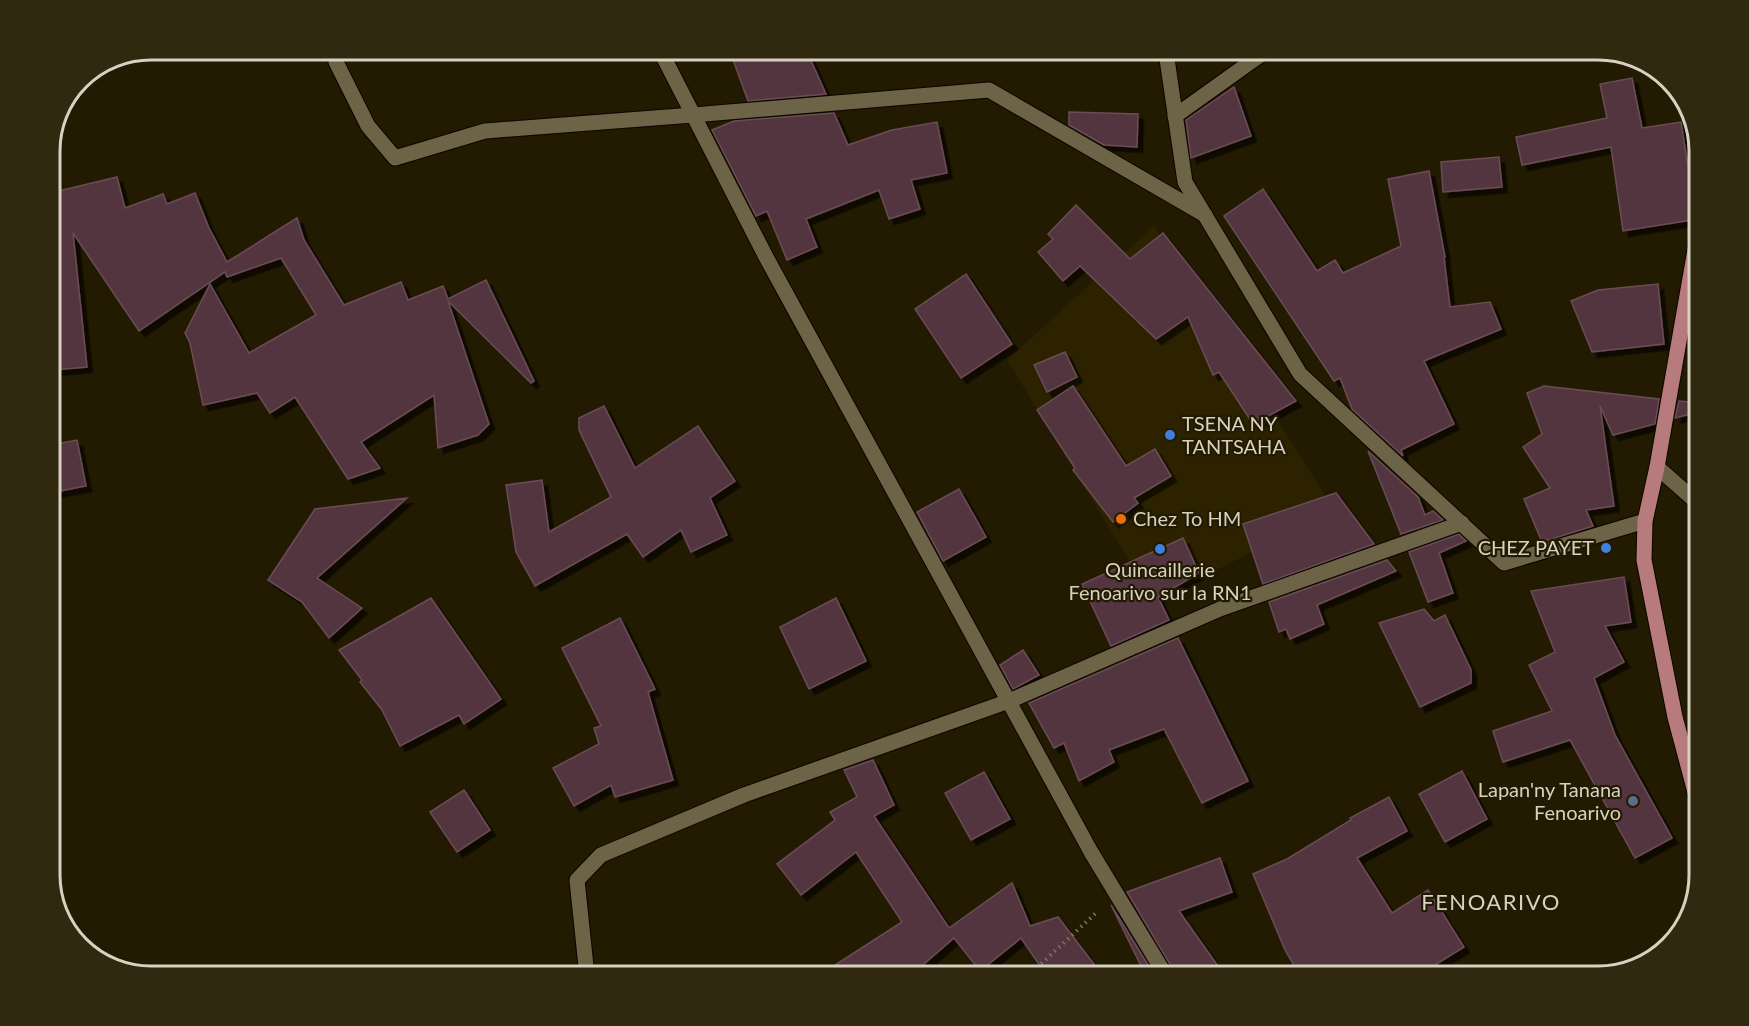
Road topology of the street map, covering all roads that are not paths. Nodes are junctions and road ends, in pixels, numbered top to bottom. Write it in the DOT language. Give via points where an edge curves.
graph roads {
  1 [pos="665,60"];
  2 [pos="1167,60"];
  3 [pos="1253,60"];
  4 [pos="336,62"];
  5 [pos="693,115"];
  6 [pos="1175,116"];
  7 [pos="1204,215"];
  8 [pos="1689,284"];
  9 [pos="1657,467"];
  10 [pos="1689,495"];
  11 [pos="1645,521"];
  12 [pos="1462,523"];
  13 [pos="1009,700"];
  14 [pos="1689,767"];
  15 [pos="586,966"];
  16 [pos="1160,966"];
  1 -- 5 [label="street"];
  2 -- 6 [label="street"];
  3 -- 6 [label="street"];
  4 -- 5 [label="street" via="368,126 395,158 484,131"];
  5 -- 7 [label="street" via="989,90"];
  5 -- 13 [label="street" via="766,257"];
  6 -- 7 [label="street" via="1185,182"];
  7 -- 12 [label="street" via="1300,374"];
  8 -- 9 [label="main road"];
  9 -- 10 [label="street"];
  9 -- 11 [label="main road"];
  11 -- 12 [label="street" via="1504,563"];
  11 -- 14 [label="main road" via="1646,572"];
  12 -- 13 [label="street" via="1220,609"];
  13 -- 15 [label="street" via="744,795 601,855 577,880"];
  13 -- 16 [label="street" via="1091,852"];
}
